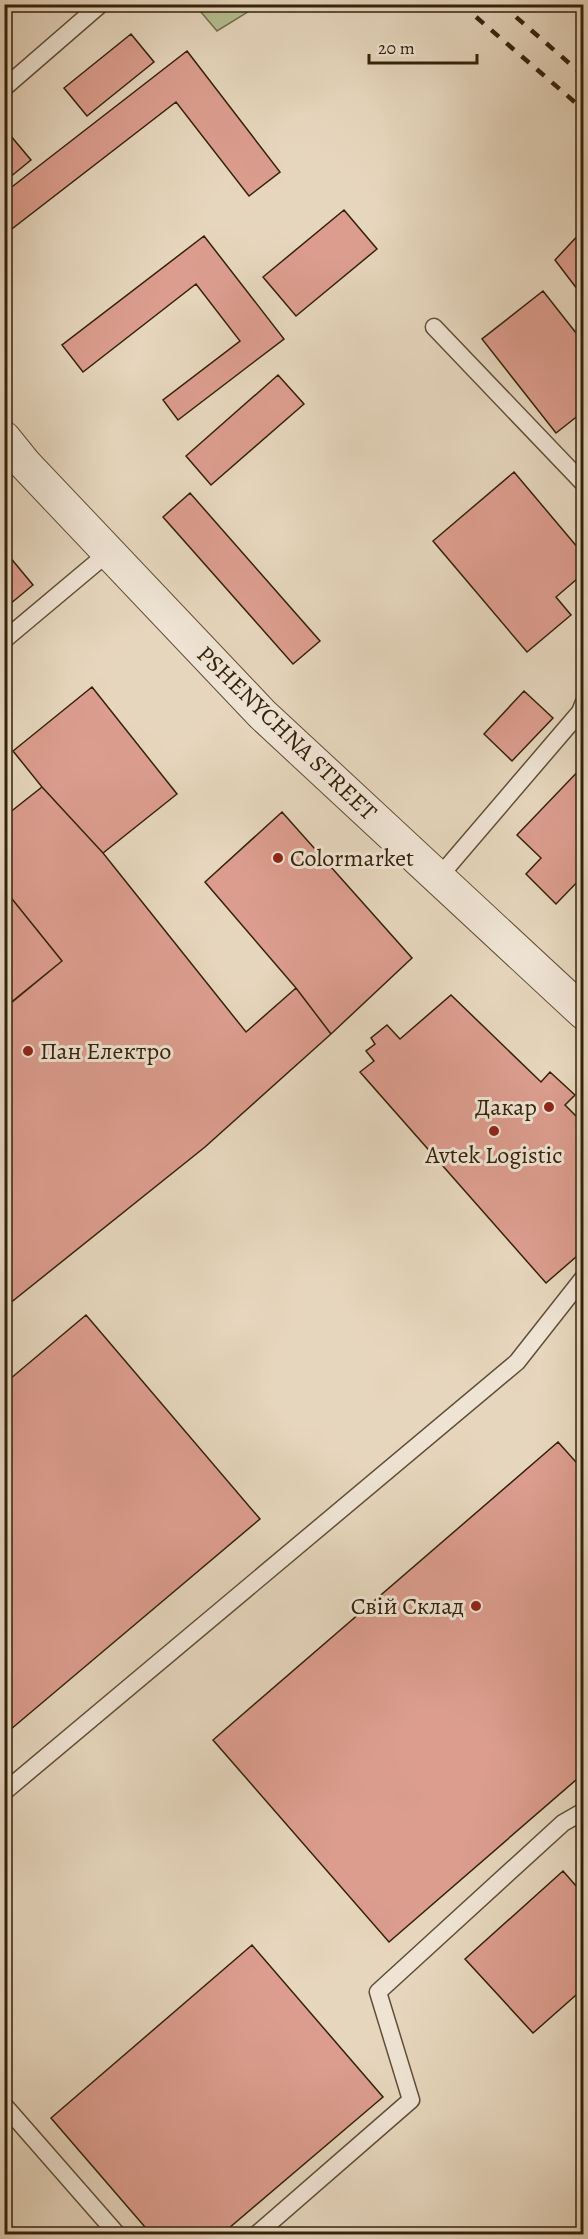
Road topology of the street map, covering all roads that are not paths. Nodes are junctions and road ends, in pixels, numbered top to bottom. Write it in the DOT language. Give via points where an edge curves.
graph roads {
  1 [pos="101,4"];
  2 [pos="4,88"];
  3 [pos="434,327"];
  4 [pos="4,438"];
  5 [pos="584,484"];
  6 [pos="109,552"];
  7 [pos="4,640"];
  8 [pos="584,702"];
  9 [pos="438,878"];
  10 [pos="584,1013"];
  11 [pos="584,1277"];
  12 [pos="4,1792"];
  13 [pos="584,1811"];
  14 [pos="4,2105"];
  15 [pos="117,2235"];
  16 [pos="257,2235"];
  1 -- 2 [label="lane"];
  3 -- 5 [label="lane"];
  4 -- 6 [label="street, PSHENYCHNA STREET"];
  6 -- 7 [label="lane"];
  6 -- 9 [label="street, PSHENYCHNA STREET" via="262,714"];
  8 -- 9 [label="lane" via="580,712"];
  9 -- 10 [label="street, PSHENYCHNA STREET"];
  11 -- 12 [label="lane" via="517,1362"];
  13 -- 16 [label="lane" via="563,1823 378,1992 411,2100"];
  14 -- 15 [label="lane"];
}
